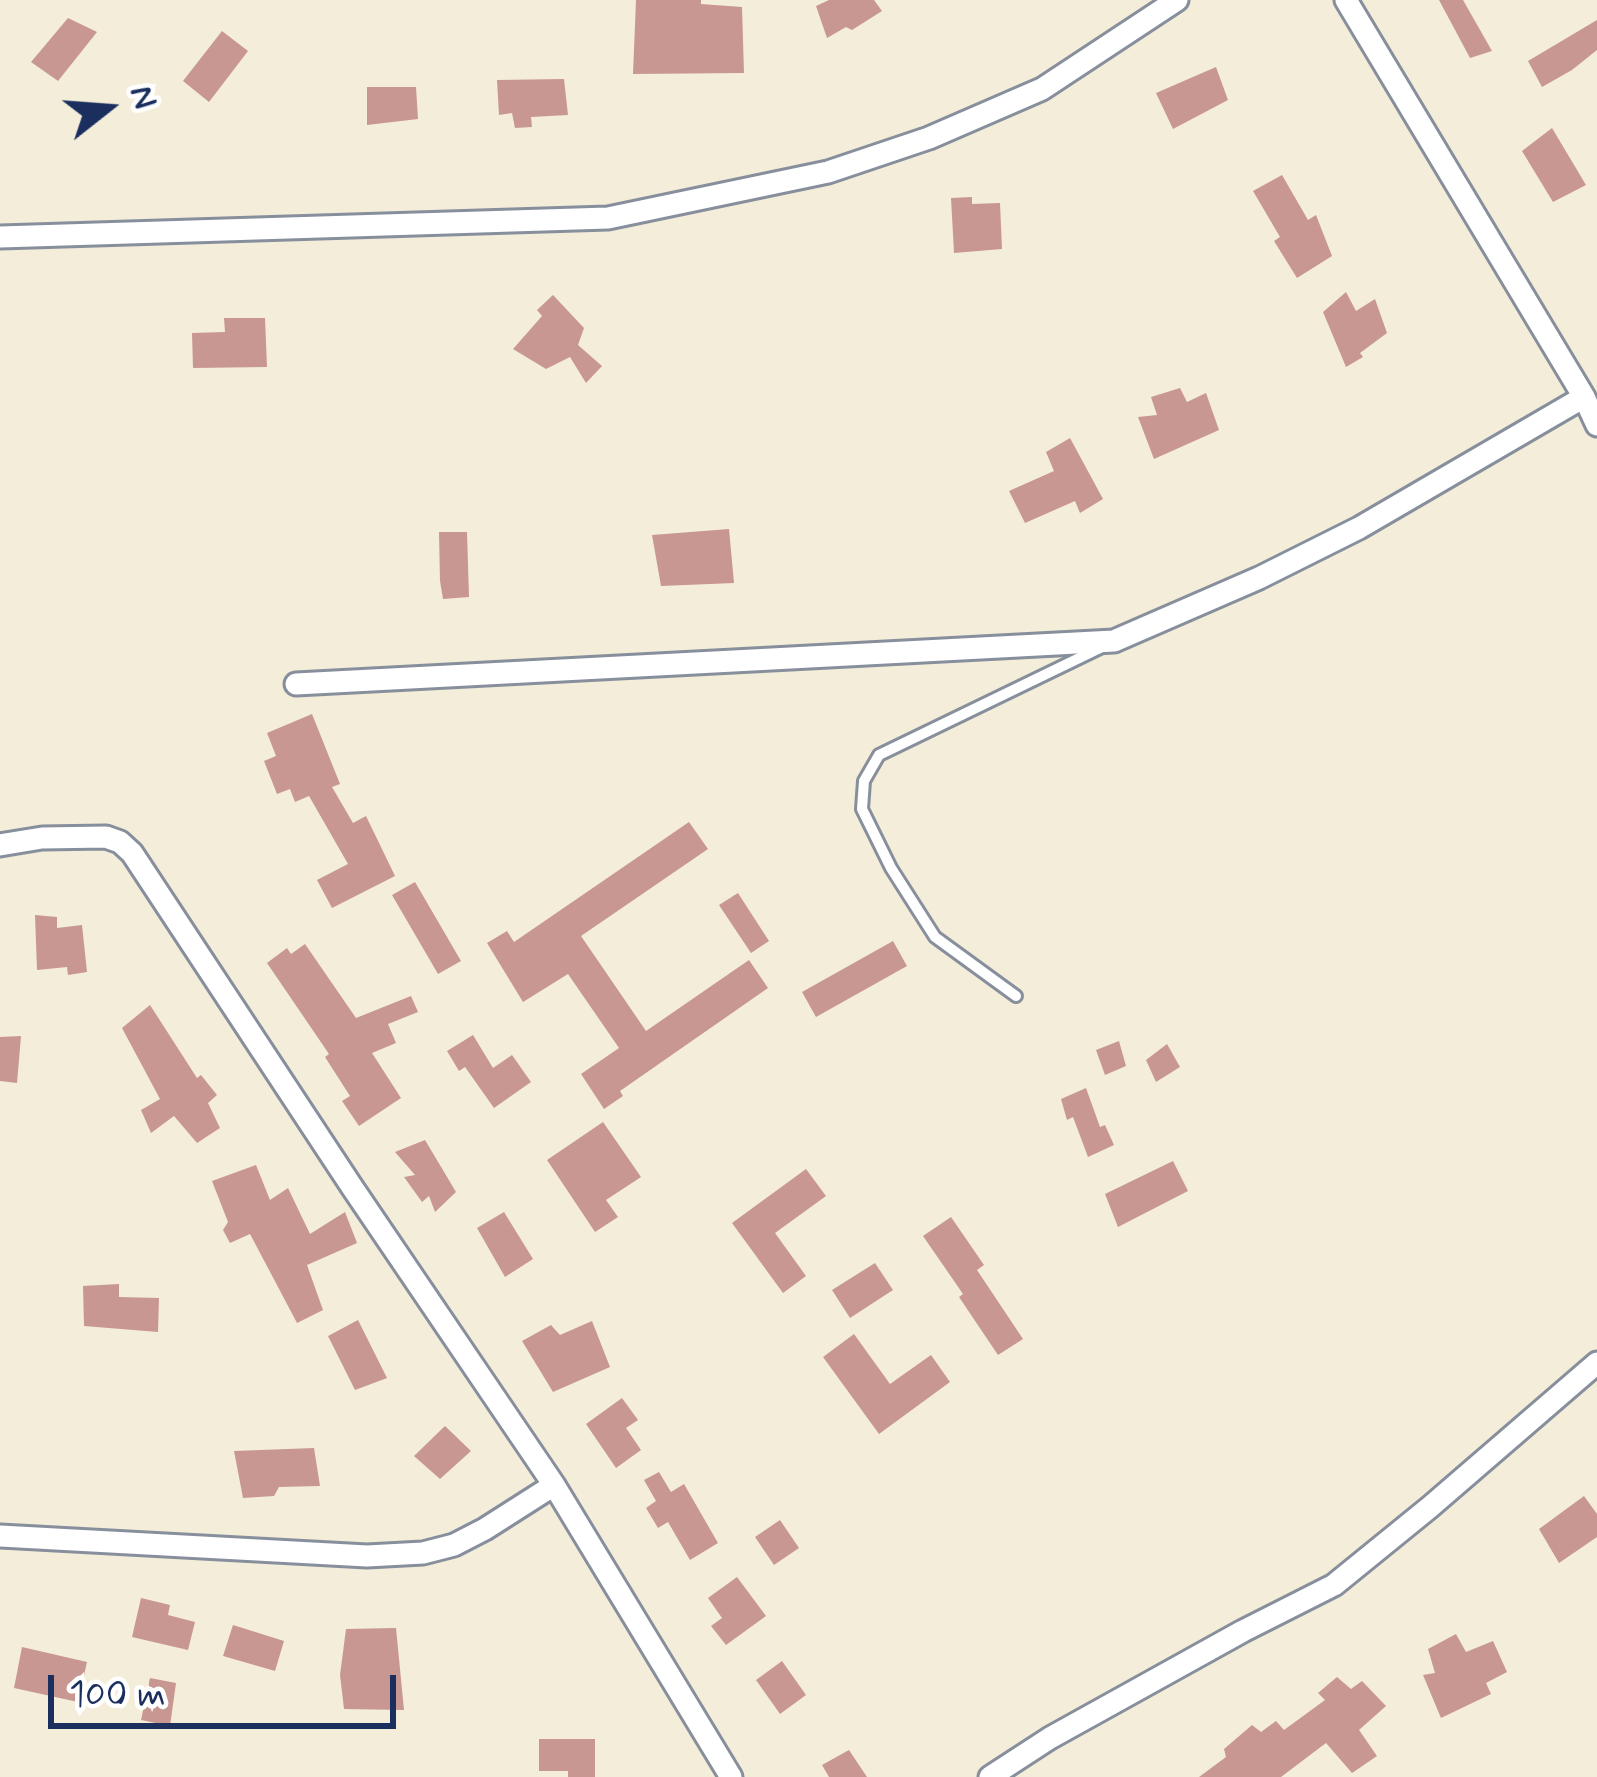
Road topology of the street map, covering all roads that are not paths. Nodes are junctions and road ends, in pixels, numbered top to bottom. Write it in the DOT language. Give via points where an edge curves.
graph roads {
  1 [pos="1177,0"];
  2 [pos="1346,0"];
  3 [pos="0,237"];
  4 [pos="1584,397"];
  5 [pos="1597,425"];
  6 [pos="1114,641"];
  7 [pos="296,684"];
  8 [pos="0,845"];
  9 [pos="1016,996"];
  10 [pos="1597,1363"];
  11 [pos="554,1485"];
  12 [pos="0,1536"];
  13 [pos="731,1777"];
  14 [pos="990,1777"];
  1 -- 3 [label="street" via="1042,88 929,138 828,172 608,218"];
  2 -- 4 [label="street"];
  4 -- 5 [label="street"];
  4 -- 6 [label="street" via="1359,528"];
  6 -- 7 [label="street"];
  6 -- 9 [label="lane" via="879,755 863,781 862,808 935,937"];
  8 -- 11 [label="street" via="106,837 132,853"];
  10 -- 14 [label="street" via="1334,1585"];
  11 -- 12 [label="street" via="485,1529 423,1553"];
  11 -- 13 [label="street"];
}
